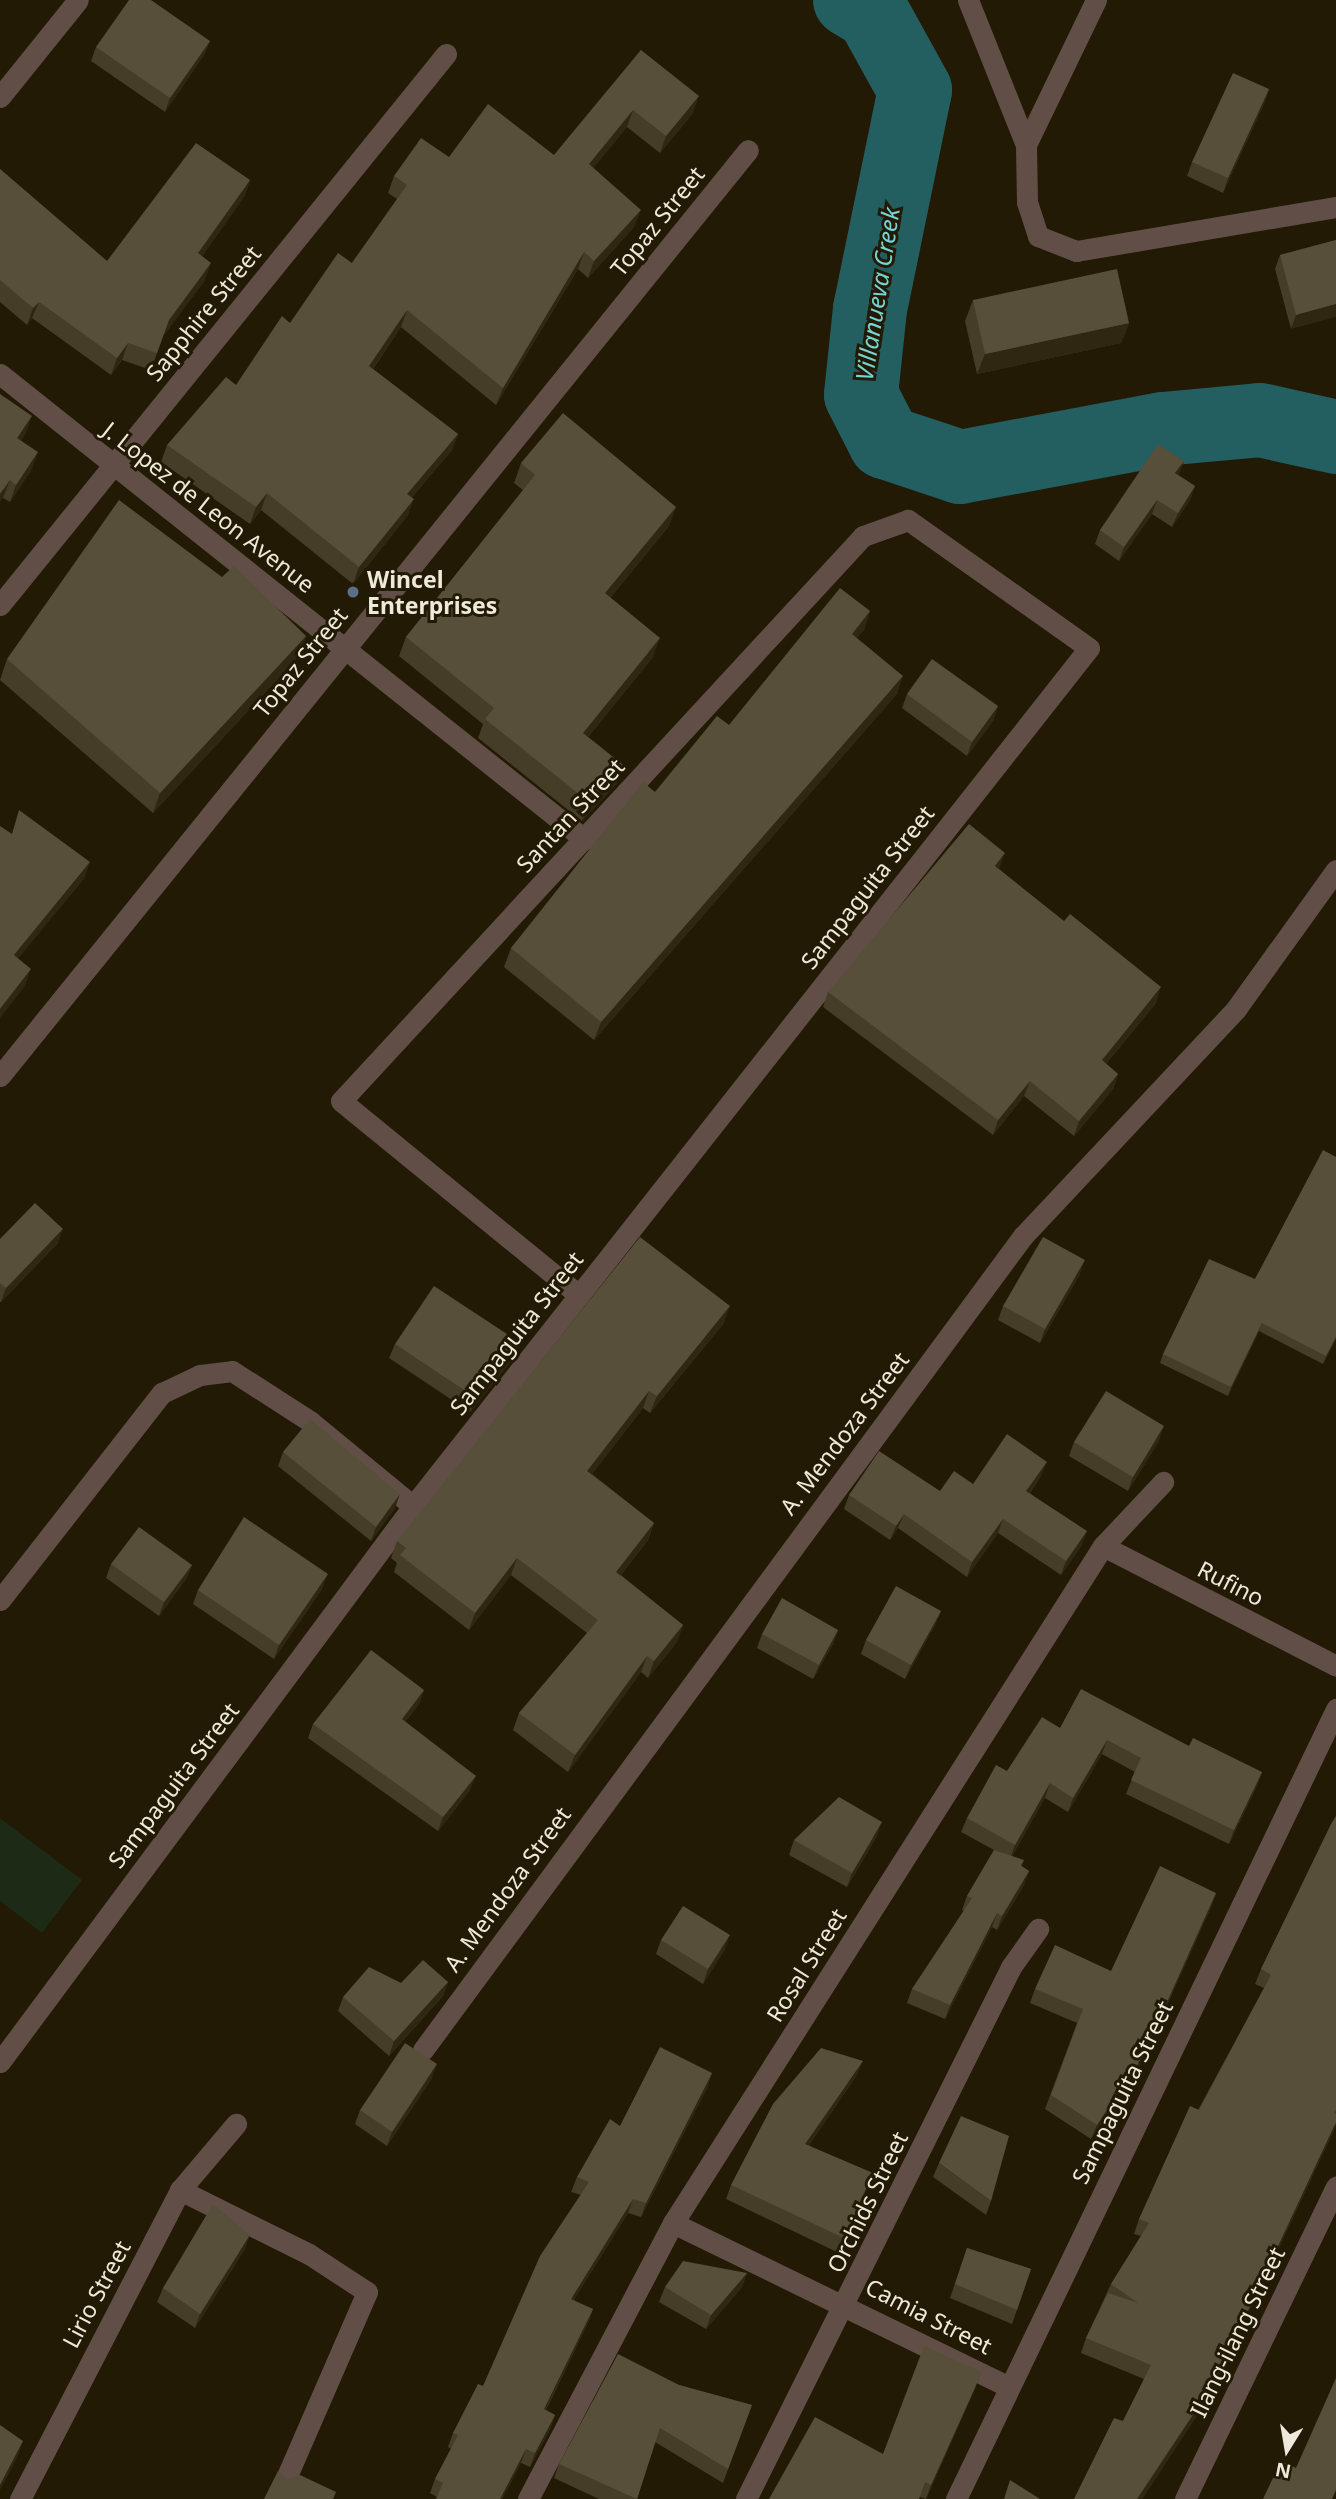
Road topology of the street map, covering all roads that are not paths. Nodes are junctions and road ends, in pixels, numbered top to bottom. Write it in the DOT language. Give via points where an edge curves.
graph roads {
  1 [pos="78,0"];
  2 [pos="968,0"];
  3 [pos="1096,0"];
  4 [pos="446,54"];
  5 [pos="0,96"];
  6 [pos="1026,145"];
  7 [pos="748,150"];
  8 [pos="1336,207"];
  9 [pos="0,374"];
  10 [pos="113,466"];
  11 [pos="0,605"];
  12 [pos="345,647"];
  13 [pos="1089,648"];
  14 [pos="584,839"];
  15 [pos="1336,870"];
  16 [pos="0,1076"];
  17 [pos="579,1295"];
  18 [pos="1163,1482"];
  19 [pos="413,1506"];
  20 [pos="1103,1546"];
  21 [pos="0,1600"];
  22 [pos="1336,1666"];
  23 [pos="1336,1709"];
  24 [pos="1038,1930"];
  25 [pos="422,2050"];
  26 [pos="0,2062"];
  27 [pos="236,2124"];
  28 [pos="1336,2187"];
  29 [pos="180,2190"];
  30 [pos="673,2223"];
  31 [pos="846,2303"];
  32 [pos="1009,2387"];
  33 [pos="285,2481"];
  34 [pos="20,2499"];
  35 [pos="528,2499"];
  36 [pos="746,2499"];
  37 [pos="956,2499"];
  38 [pos="1185,2499"];
  1 -- 5 [label="street"];
  2 -- 6 [label="street"];
  3 -- 6 [label="street"];
  4 -- 10 [label="street, Sapphire Street"];
  6 -- 8 [label="street" via="1027,202 1038,236 1076,251"];
  7 -- 12 [label="street, Topaz Street"];
  9 -- 10 [label="street, J. Lopez de Leon Avenue"];
  10 -- 11 [label="street, Sapphire Street"];
  10 -- 12 [label="street, J. Lopez de Leon Avenue"];
  12 -- 14 [label="street, J. Lopez de Leon Avenue"];
  12 -- 16 [label="street, Topaz Street"];
  13 -- 14 [label="street, Santan Street" via="908,520 863,536"];
  13 -- 17 [label="street, Sampaguita Street"];
  14 -- 17 [label="street, Santan Street" via="341,1101"];
  15 -- 25 [label="street, A. Mendoza Street" via="1236,1009 1023,1236"];
  17 -- 19 [label="street, Sampaguita Street"];
  18 -- 20 [label="street, Rosal Street"];
  19 -- 21 [label="street" via="311,1422 232,1371 200,1376 163,1393"];
  19 -- 26 [label="street, Sampaguita Street"];
  20 -- 22 [label="street, Rufino"];
  20 -- 30 [label="street, Rosal Street"];
  23 -- 32 [label="street, Sampaguita Street"];
  24 -- 31 [label="street, Orchids Street" via="1012,1967"];
  27 -- 29 [label="street, Lirio Street"];
  28 -- 38 [label="street, Ilang-ilang Street"];
  29 -- 33 [label="street" via="309,2254 367,2292"];
  29 -- 34 [label="street, Lirio Street"];
  30 -- 31 [label="street, Camia Street"];
  30 -- 35 [label="street, Rosal Street"];
  31 -- 32 [label="street, Camia Street"];
  31 -- 36 [label="street, Orchids Street"];
  32 -- 37 [label="street, Sampaguita Street"];
}
